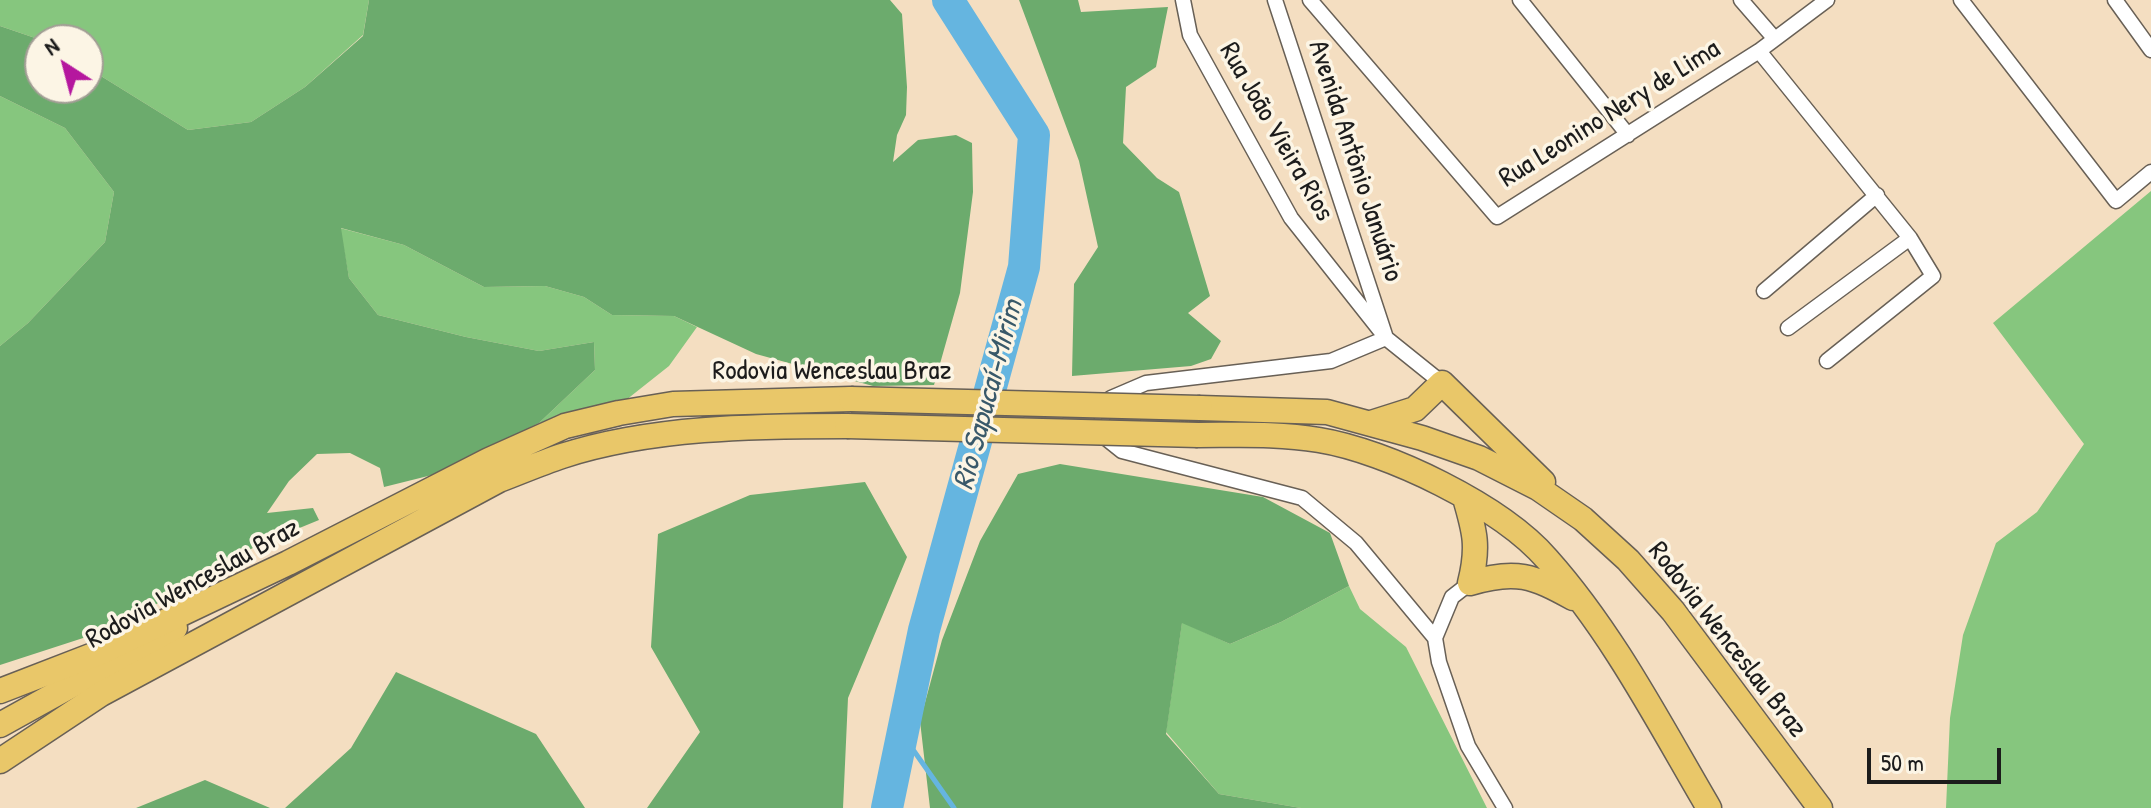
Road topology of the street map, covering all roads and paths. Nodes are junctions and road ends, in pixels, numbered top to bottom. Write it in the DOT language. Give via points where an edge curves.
graph roads {
  1 [pos="1183,0"];
  2 [pos="1275,0"];
  3 [pos="1310,0"];
  4 [pos="1520,0"];
  5 [pos="1741,0"];
  6 [pos="1827,0"];
  7 [pos="1961,0"];
  8 [pos="2115,0"];
  9 [pos="1774,38"];
  10 [pos="2151,50"];
  11 [pos="1759,51"];
  12 [pos="1628,135"];
  13 [pos="2151,172"];
  14 [pos="1877,195"];
  15 [pos="1910,238"];
  16 [pos="1764,291"];
  17 [pos="1788,328"];
  18 [pos="1386,338"];
  19 [pos="1827,361"];
  20 [pos="1442,383"];
  21 [pos="1371,423"];
  22 [pos="1465,498"];
  23 [pos="1583,519"];
  24 [pos="288,563"];
  25 [pos="1470,583"];
  26 [pos="1584,604"];
  27 [pos="1435,638"];
  28 [pos="0,691"];
  29 [pos="101,694"];
  30 [pos="0,725"];
  31 [pos="0,750"];
  32 [pos="0,761"];
  33 [pos="1817,807"];
  34 [pos="1505,808"];
  35 [pos="1709,808"];
  1 -- 18 [label="street, Rua João Vieira Rios" via="1190,35 1291,218"];
  2 -- 18 [label="street, Avenida Antônio Januário"];
  3 -- 12 [label="street, Rua Leonino Nery de Lima" via="1497,217"];
  4 -- 12 [label="street"];
  5 -- 9 [label="street"];
  6 -- 9 [label="street, Rua Leonino Nery de Lima"];
  7 -- 13 [label="street" via="2116,201"];
  8 -- 10 [label="street"];
  9 -- 11 [label="street, Rua Leonino Nery de Lima"];
  11 -- 12 [label="street, Rua Leonino Nery de Lima"];
  11 -- 14 [label="street"];
  14 -- 15 [label="street"];
  14 -- 16 [label="street"];
  15 -- 17 [label="street"];
  15 -- 19 [label="street" via="1933,276"];
  18 -- 20 [label="street, Rua João Vieira Rios"];
  18 -- 27 [label="street" via="1331,361 1146,383 1111,398 1102,423 1107,439 1122,451 1302,498 1356,543"];
  20 -- 21 [label="main road" via="1415,409"];
  20 -- 23 [label="main road"];
  21 -- 23 [label="main road, Rodovia Wenceslau Braz" via="1479,458"];
  21 -- 24 [label="main road, Rodovia Wenceslau Braz, bridge" via="1327,412 1200,408 851,399 673,404 565,426"];
  22 -- 25 [label="main road" via="1477,555"];
  22 -- 26 [label="main road, Rodovia Wenceslau Braz" via="1545,556"];
  22 -- 29 [label="main road, Rodovia Wenceslau Braz, bridge" via="1375,456 1321,440 1274,435 847,426 712,430 595,447 499,480"];
  23 -- 33 [label="main road, Rodovia Wenceslau Braz" via="1673,611"];
  24 -- 28 [label="main road" via="101,652"];
  24 -- 30 [label="main road, Rodovia Wenceslau Braz"];
  25 -- 26 [label="main road" via="1518,573"];
  25 -- 27 [label="street" via="1452,597"];
  26 -- 35 [label="main road, Rodovia Wenceslau Braz"];
  27 -- 34 [label="street" via="1468,746"];
  29 -- 31 [label="main road, Rodovia Wenceslau Braz"];
  29 -- 32 [label="main road"];
}
